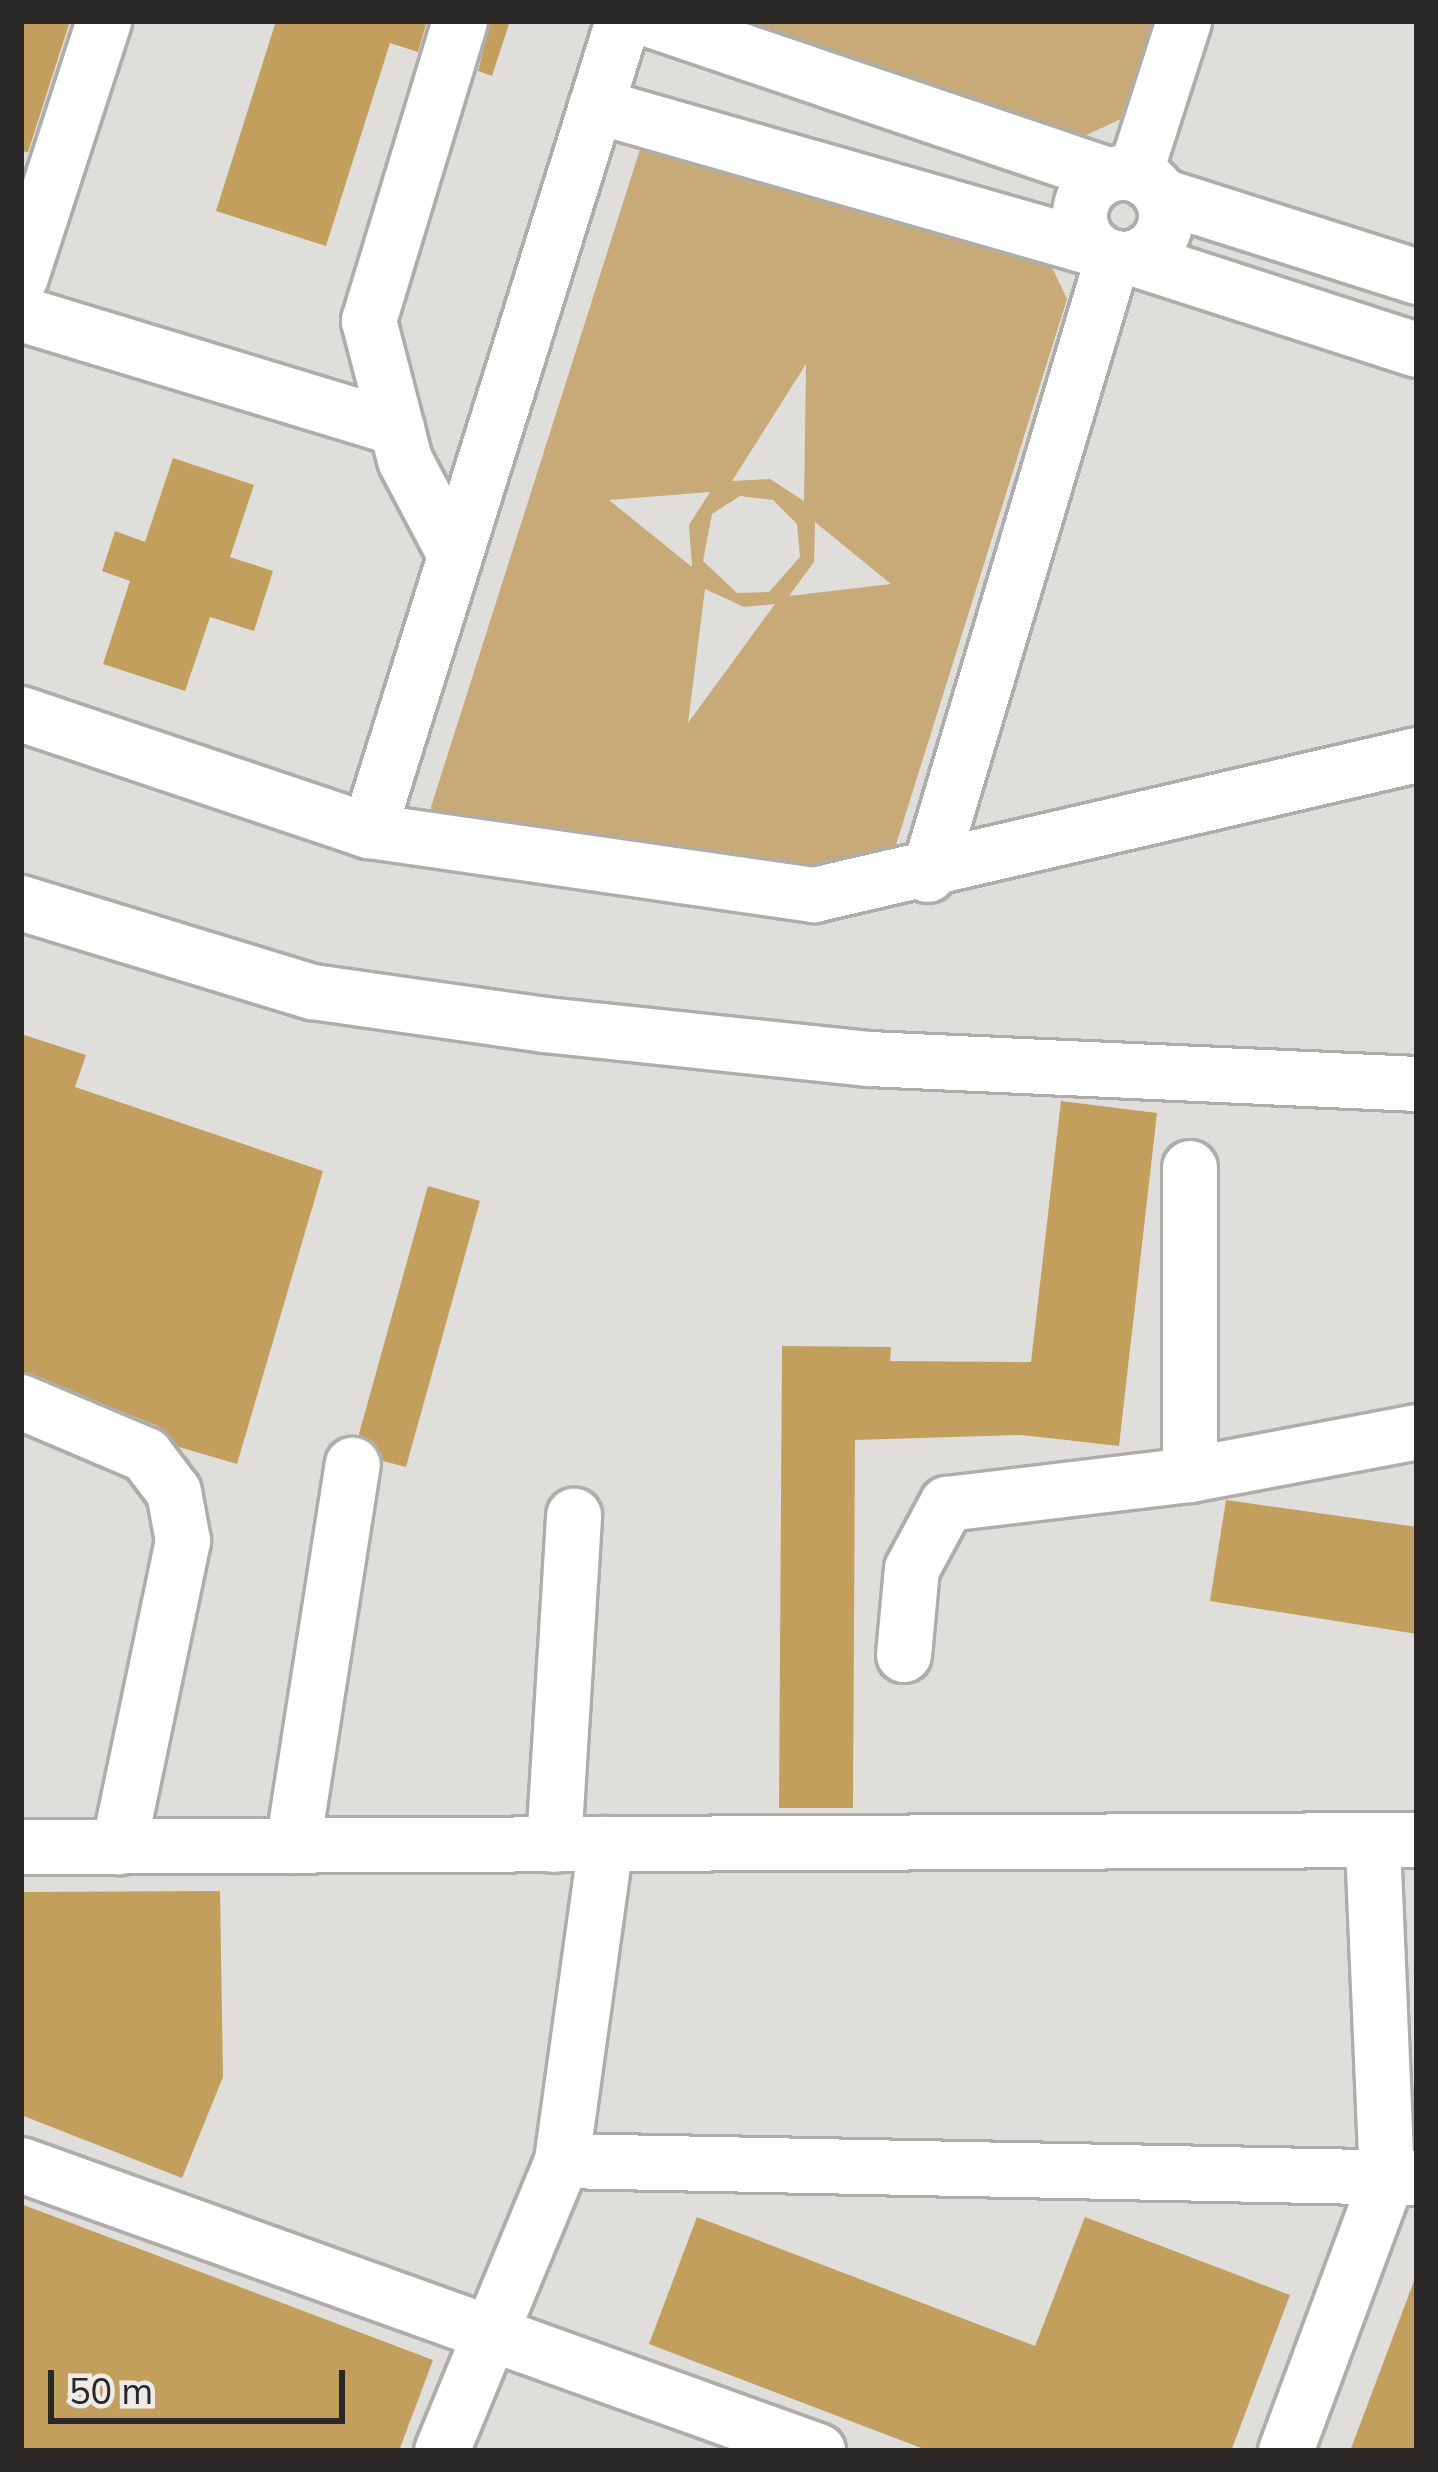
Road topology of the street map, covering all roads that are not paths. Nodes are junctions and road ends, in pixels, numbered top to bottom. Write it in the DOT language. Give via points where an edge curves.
graph roads {
  1 [pos="104,21"];
  2 [pos="460,21"];
  3 [pos="623,21"];
  4 [pos="653,21"];
  5 [pos="1184,21"];
  6 [pos="596,106"];
  7 [pos="1135,182"];
  8 [pos="1114,255"];
  9 [pos="21,277"];
  10 [pos="1417,277"];
  11 [pos="21,314"];
  12 [pos="1417,350"];
  13 [pos="397,428"];
  14 [pos="455,555"];
  15 [pos="21,714"];
  16 [pos="1417,755"];
  17 [pos="369,831"];
  18 [pos="928,874"];
  19 [pos="21,903"];
  20 [pos="1417,1084"];
  21 [pos="1190,1168"];
  22 [pos="21,1402"];
  23 [pos="1417,1432"];
  24 [pos="353,1465"];
  25 [pos="1190,1474"];
  26 [pos="574,1516"];
  27 [pos="904,1655"];
  28 [pos="1395,1841"];
  29 [pos="580,1844"];
  30 [pos="293,1846"];
  31 [pos="21,1847"];
  32 [pos="119,1847"];
  33 [pos="562,2161"];
  34 [pos="21,2165"];
  35 [pos="1402,2179"];
  36 [pos="484,2335"];
  37 [pos="442,2451"];
  38 [pos="818,2451"];
  39 [pos="1286,2451"];
  1 -- 9 [label="street"];
  2 -- 13 [label="street" via="369,321"];
  3 -- 6 [label="street"];
  4 -- 7 [label="street"];
  5 -- 7 [label="street"];
  6 -- 8 [label="street"];
  6 -- 14 [label="street"];
  7 -- 8 [label="street" via="1162,234"];
  7 -- 8 [label="street" via="1081,209"];
  7 -- 10 [label="street"];
  8 -- 12 [label="street"];
  8 -- 18 [label="street"];
  11 -- 13 [label="street"];
  13 -- 14 [label="street"];
  14 -- 17 [label="street"];
  15 -- 17 [label="street"];
  16 -- 18 [label="street"];
  17 -- 18 [label="street" via="814,896"];
  19 -- 20 [label="street" via="314,992 545,1025 869,1059"];
  21 -- 25 [label="street"];
  22 -- 32 [label="street" via="146,1455 174,1492 183,1540"];
  23 -- 25 [label="street"];
  24 -- 30 [label="street"];
  25 -- 27 [label="street" via="947,1504 924,1531 912,1569"];
  26 -- 29 [label="street"];
  28 -- 29 [label="street"];
  28 -- 35 [label="street"];
  29 -- 30 [label="street"];
  29 -- 33 [label="street"];
  30 -- 32 [label="street"];
  31 -- 32 [label="street"];
  33 -- 35 [label="street"];
  33 -- 36 [label="street"];
  34 -- 36 [label="street"];
  35 -- 39 [label="street"];
  36 -- 37 [label="street"];
  36 -- 38 [label="street"];
}
